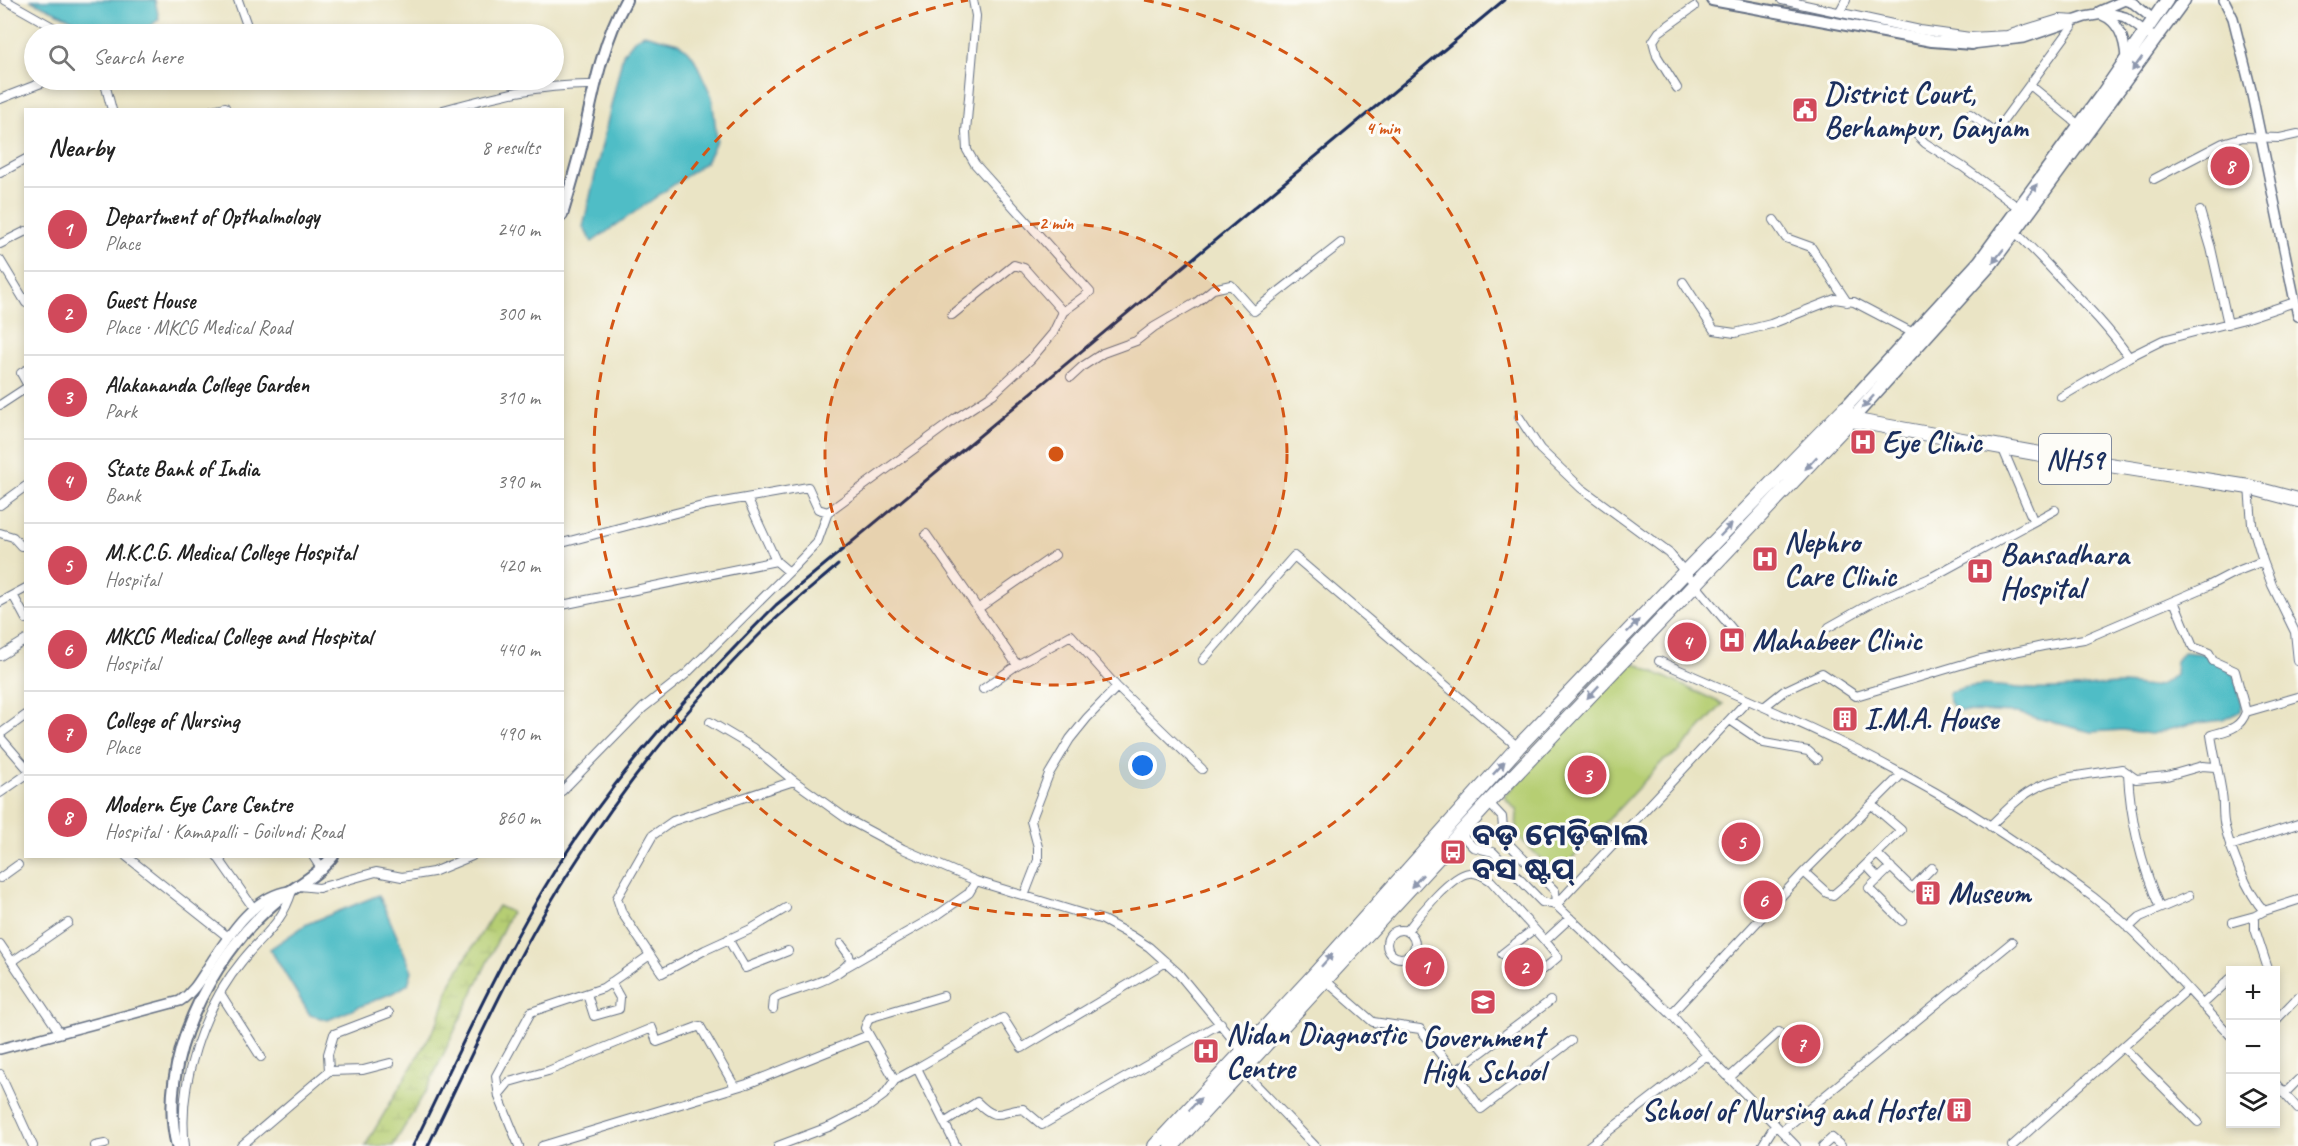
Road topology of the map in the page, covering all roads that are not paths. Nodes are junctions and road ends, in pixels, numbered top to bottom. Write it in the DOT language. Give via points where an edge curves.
graph roads {
  1 [pos="5,0"];
  2 [pos="238,0"];
  3 [pos="626,0"];
  4 [pos="973,0"];
  5 [pos="1712,0"];
  6 [pos="1782,0"];
  7 [pos="1846,0"];
  8 [pos="2124,0"];
  9 [pos="2167,0"];
  10 [pos="2184,0"];
  11 [pos="2224,0"];
  12 [pos="1694,7"];
  13 [pos="1840,11"];
  14 [pos="2095,15"];
  15 [pos="2153,19"];
  16 [pos="2075,23"];
  17 [pos="47,24"];
  18 [pos="246,24"];
  19 [pos="2145,31"];
  20 [pos="2155,39"];
  21 [pos="1972,44"];
  22 [pos="2126,59"];
  23 [pos="564,85"];
  24 [pos="594,85"];
  25 [pos="2030,85"];
  26 [pos="1677,87"];
  27 [pos="24,90"];
  28 [pos="107,90"];
  29 [pos="520,90"];
  30 [pos="0,99"];
  31 [pos="225,107"];
  32 [pos="112,108"];
  33 [pos="221,108"];
  34 [pos="451,108"];
  35 [pos="1970,114"];
  36 [pos="2079,124"];
  37 [pos="1914,132"];
  38 [pos="2298,134"];
  39 [pos="2261,138"];
  40 [pos="24,160"];
  41 [pos="0,173"];
  42 [pos="2154,179"];
  43 [pos="564,208"];
  44 [pos="2019,208"];
  45 [pos="2200,211"];
  46 [pos="1774,220"];
  47 [pos="24,232"];
  48 [pos="2016,233"];
  49 [pos="0,243"];
  50 [pos="1341,243"];
  51 [pos="0,260"];
  52 [pos="1683,282"];
  53 [pos="24,300"];
  54 [pos="1847,302"];
  55 [pos="2295,302"];
  56 [pos="1063,312"];
  57 [pos="952,315"];
  58 [pos="2298,316"];
  59 [pos="2228,324"];
  60 [pos="1921,336"];
  61 [pos="2129,357"];
  62 [pos="1071,377"];
  63 [pos="24,389"];
  64 [pos="2061,397"];
  65 [pos="0,405"];
  66 [pos="1848,414"];
  67 [pos="1518,417"];
  68 [pos="2002,447"];
  69 [pos="24,487"];
  70 [pos="2249,487"];
  71 [pos="747,498"];
  72 [pos="2298,500"];
  73 [pos="0,505"];
  74 [pos="2055,510"];
  75 [pos="828,512"];
  76 [pos="2033,520"];
  77 [pos="0,533"];
  78 [pos="926,534"];
  79 [pos="564,542"];
  80 [pos="24,546"];
  81 [pos="1055,555"];
  82 [pos="776,561"];
  83 [pos="2263,561"];
  84 [pos="789,572"];
  85 [pos="1685,572"];
  86 [pos="1697,584"];
  87 [pos="24,589"];
  88 [pos="13,595"];
  89 [pos="2174,601"];
  90 [pos="0,602"];
  91 [pos="564,605"];
  92 [pos="979,608"];
  93 [pos="24,615"];
  94 [pos="1830,627"];
  95 [pos="1738,636"];
  96 [pos="24,641"];
  97 [pos="1617,643"];
  98 [pos="1634,650"];
  99 [pos="0,656"];
  100 [pos="1203,660"];
  101 [pos="1659,661"];
  102 [pos="2298,661"];
  103 [pos="1017,666"];
  104 [pos="1117,687"];
  105 [pos="983,688"];
  106 [pos="2298,697"];
  107 [pos="1748,700"];
  108 [pos="1764,707"];
  109 [pos="2246,712"];
  110 [pos="24,717"];
  111 [pos="1730,720"];
  112 [pos="710,722"];
  113 [pos="0,736"];
  114 [pos="1518,747"];
  115 [pos="1817,759"];
  116 [pos="24,765"];
  117 [pos="2215,766"];
  118 [pos="1202,769"];
  119 [pos="1902,774"];
  120 [pos="2128,774"];
  121 [pos="24,776"];
  122 [pos="794,781"];
  123 [pos="564,789"];
  124 [pos="1478,791"];
  125 [pos="0,793"];
  126 [pos="1489,802"];
  127 [pos="1872,805"];
  128 [pos="1449,823"];
  129 [pos="2298,824"];
  130 [pos="1990,826"];
  131 [pos="1461,834"];
  132 [pos="2230,846"];
  133 [pos="1877,854"];
  134 [pos="129,858"];
  135 [pos="218,858"];
  136 [pos="314,858"];
  137 [pos="331,858"];
  138 [pos="467,858"];
  139 [pos="18,865"];
  140 [pos="1866,865"];
  141 [pos="1891,867"];
  142 [pos="1932,868"];
  143 [pos="322,870"];
  144 [pos="1804,872"];
  145 [pos="0,878"];
  146 [pos="1879,879"];
  147 [pos="976,880"];
  148 [pos="296,889"];
  149 [pos="2189,896"];
  150 [pos="1024,897"];
  151 [pos="2298,900"];
  152 [pos="1556,904"];
  153 [pos="786,908"];
  154 [pos="2160,908"];
  155 [pos="254,909"];
  156 [pos="2264,911"];
  157 [pos="2255,916"];
  158 [pos="1570,918"];
  159 [pos="1902,921"];
  160 [pos="2233,922"];
  161 [pos="68,923"];
  162 [pos="2128,928"];
  163 [pos="1534,929"];
  164 [pos="1407,931"];
  165 [pos="228,937"];
  166 [pos="728,939"];
  167 [pos="1545,941"];
  168 [pos="2012,942"];
  169 [pos="841,944"];
  170 [pos="0,945"];
  171 [pos="788,951"];
  172 [pos="1502,954"];
  173 [pos="650,955"];
  174 [pos="13,961"];
  175 [pos="1166,962"];
  176 [pos="2267,966"];
  177 [pos="846,967"];
  178 [pos="1544,969"];
  179 [pos="1325,980"];
  180 [pos="611,982"];
  181 [pos="2226,983"];
  182 [pos="2187,990"];
  183 [pos="220,993"];
  184 [pos="587,994"];
  185 [pos="943,996"];
  186 [pos="2298,997"];
  187 [pos="1550,1001"];
  188 [pos="2202,1005"];
  189 [pos="773,1010"];
  190 [pos="389,1013"];
  191 [pos="1671,1014"];
  192 [pos="2280,1016"];
  193 [pos="1221,1023"];
  194 [pos="2226,1031"];
  195 [pos="1779,1032"];
  196 [pos="60,1033"];
  197 [pos="869,1035"];
  198 [pos="1571,1041"];
  199 [pos="2124,1048"];
  200 [pos="0,1049"];
  201 [pos="1707,1055"];
  202 [pos="261,1057"];
  203 [pos="1244,1061"];
  204 [pos="390,1063"];
  205 [pos="917,1068"];
  206 [pos="329,1071"];
  207 [pos="1455,1072"];
  208 [pos="0,1074"];
  209 [pos="1730,1078"];
  210 [pos="895,1080"];
  211 [pos="2298,1080"];
  212 [pos="735,1087"];
  213 [pos="2280,1089"];
  214 [pos="500,1093"];
  215 [pos="2284,1094"];
  216 [pos="2298,1109"];
  217 [pos="2198,1122"];
  218 [pos="944,1123"];
  219 [pos="1779,1128"];
  220 [pos="105,1144"];
  221 [pos="33,1146"];
  222 [pos="95,1146"];
  223 [pos="177,1146"];
  224 [pos="185,1146"];
  225 [pos="241,1146"];
  226 [pos="519,1146"];
  227 [pos="542,1146"];
  228 [pos="778,1146"];
  229 [pos="956,1146"];
  230 [pos="1155,1146"];
  231 [pos="1172,1146"];
  232 [pos="1315,1146"];
  233 [pos="1589,1146"];
  234 [pos="1762,1146"];
  235 [pos="1796,1146"];
  236 [pos="1823,1146"];
  237 [pos="1841,1146"];
  238 [pos="2012,1146"];
  1 -- 17 [label="street"];
  2 -- 18 [label="street"];
  3 -- 24 [label="main road" via="614,21"];
  4 -- 56 [label="street" via="976,16 967,150 975,164 1090,292"];
  5 -- 21 [label="main road" via="1932,41"];
  6 -- 13 [label="street"];
  7 -- 13 [label="street"];
  8 -- 14 [label="street"];
  8 -- 15 [label="street"];
  9 -- 15 [label="main road"];
  10 -- 20 [label="main road"];
  11 -- 39 [label="street" via="2240,41"];
  12 -- 26 [label="street" via="1659,32 1653,41"];
  13 -- 16 [label="street" via="1970,37 2007,35 2060,19"];
  14 -- 16 [label="street"];
  14 -- 19 [label="street" via="2120,15"];
  14 -- 22 [label="street" via="2111,20 2120,31"];
  15 -- 19 [label="main road"];
  16 -- 21 [label="street" via="2024,38"];
  16 -- 25 [label="street"];
  19 -- 20 [label="street"];
  19 -- 22 [label="main road"];
  20 -- 48 [label="main road, one-way"];
  22 -- 36 [label="main road"];
  23 -- 24 [label="street"];
  24 -- 43 [label="main road"];
  25 -- 35 [label="street" via="1995,132"];
  25 -- 36 [label="street"];
  27 -- 30 [label="street"];
  28 -- 32 [label="street"];
  29 -- 34 [label="street"];
  31 -- 33 [label="street"];
  44 -- 36 [label="main road, one-way"];
  37 -- 44 [label="street"];
  38 -- 39 [label="street"];
  39 -- 42 [label="street" via="2243,137 2223,143"];
  39 -- 55 [label="street"];
  40 -- 41 [label="street"];
  44 -- 60 [label="main road"];
  45 -- 59 [label="street"];
  46 -- 54 [label="street" via="1786,238 1811,247"];
  47 -- 49 [label="street"];
  48 -- 60 [label="main road, one-way" via="1981,276"];
  48 -- 61 [label="street" via="2101,321"];
  50 -- 62 [label="street" via="1254,311 1231,285 1213,289 1136,341 1104,353"];
  51 -- 53 [label="street"];
  52 -- 54 [label="street" via="1714,330 1735,333 1771,324 1835,299"];
  54 -- 60 [label="street"];
  55 -- 58 [label="street"];
  55 -- 59 [label="street"];
  56 -- 57 [label="street" via="1024,268 1014,265"];
  56 -- 75 [label="street" via="1053,333 993,394"];
  59 -- 61 [label="street" via="2163,340"];
  60 -- 66 [label="main road"];
  61 -- 64 [label="street"];
  63 -- 65 [label="street"];
  66 -- 68 [label="highway, NH59"];
  85 -- 66 [label="highway, one-way"];
  66 -- 86 [label="highway, one-way"];
  67 -- 85 [label="street" via="1556,465 1670,553"];
  68 -- 70 [label="highway, NH59"];
  68 -- 76 [label="street"];
  69 -- 73 [label="street"];
  70 -- 72 [label="highway, NH59"];
  70 -- 83 [label="street" via="2252,524"];
  71 -- 75 [label="street" via="808,487 818,508"];
  71 -- 79 [label="street"];
  71 -- 82 [label="street"];
  74 -- 76 [label="street"];
  75 -- 84 [label="street" via="817,543"];
  76 -- 94 [label="street" via="1930,578 1875,601"];
  77 -- 80 [label="street"];
  78 -- 92 [label="street"];
  81 -- 92 [label="street"];
  82 -- 84 [label="street"];
  82 -- 91 [label="street"];
  83 -- 89 [label="street"];
  83 -- 102 [label="street" via="2295,632"];
  84 -- 123 [label="street" via="686,674 643,708"];
  85 -- 86 [label="street"];
  97 -- 85 [label="highway, one-way"];
  86 -- 95 [label="street"];
  86 -- 98 [label="highway"];
  87 -- 88 [label="street"];
  88 -- 90 [label="street"];
  88 -- 93 [label="street"];
  89 -- 108 [label="street" via="2084,639 1977,660 1856,696 1822,673 1784,691"];
  89 -- 109 [label="street" via="2193,647 2210,653 2213,661 2235,671"];
  92 -- 103 [label="street"];
  96 -- 99 [label="street"];
  97 -- 98 [label="street"];
  97 -- 114 [label="highway"];
  98 -- 126 [label="highway, one-way"];
  100 -- 114 [label="street" via="1294,556"];
  101 -- 107 [label="street"];
  103 -- 104 [label="street" via="1071,635"];
  103 -- 105 [label="street"];
  104 -- 118 [label="street"];
  104 -- 150 [label="street" via="1070,739 1049,774 1031,821 1038,860"];
  106 -- 109 [label="street"];
  107 -- 108 [label="street"];
  107 -- 111 [label="street"];
  108 -- 119 [label="street"];
  109 -- 117 [label="street" via="2242,722 2211,735"];
  110 -- 113 [label="street"];
  111 -- 115 [label="street" via="1764,743 1809,751"];
  111 -- 152 [label="street"];
  112 -- 122 [label="street" via="754,748"];
  113 -- 116 [label="street"];
  124 -- 114 [label="highway, one-way"];
  117 -- 120 [label="street" via="2136,779"];
  117 -- 132 [label="street"];
  119 -- 127 [label="street"];
  119 -- 130 [label="street"];
  120 -- 130 [label="street" via="2122,769 2039,786"];
  120 -- 154 [label="street" via="2131,809 2148,879"];
  121 -- 125 [label="street"];
  122 -- 147 [label="street" via="847,819 903,849"];
  122 -- 173 [label="street" via="673,822 653,835 617,898 622,913"];
  124 -- 126 [label="street"];
  124 -- 128 [label="highway"];
  126 -- 131 [label="highway"];
  126 -- 152 [label="street" via="1502,817 1504,839 1555,891"];
  127 -- 133 [label="street" via="1901,830"];
  127 -- 144 [label="street"];
  128 -- 131 [label="street"];
  203 -- 128 [label="highway, one-way"];
  129 -- 132 [label="street"];
  130 -- 162 [label="street" via="2093,898"];
  131 -- 152 [label="street" via="1473,847 1493,852 1542,902"];
  131 -- 179 [label="highway, one-way"];
  132 -- 156 [label="street"];
  133 -- 140 [label="street"];
  133 -- 141 [label="street"];
  134 -- 165 [label="street"];
  135 -- 155 [label="street"];
  136 -- 143 [label="street"];
  137 -- 143 [label="main road"];
  138 -- 148 [label="street" via="433,872 402,877 375,872 319,888"];
  139 -- 145 [label="street"];
  140 -- 144 [label="street" via="1833,895"];
  140 -- 146 [label="street"];
  141 -- 142 [label="street" via="1912,888"];
  141 -- 146 [label="street"];
  143 -- 148 [label="main road"];
  144 -- 191 [label="street"];
  146 -- 159 [label="street" via="1869,888"];
  147 -- 150 [label="street"];
  147 -- 177 [label="street" via="969,893 939,914"];
  148 -- 155 [label="street" via="270,897"];
  148 -- 183 [label="street" via="281,919 241,962"];
  148 -- 223 [label="main road" via="273,903 245,934 203,994 179,1054 172,1111"];
  149 -- 154 [label="street"];
  150 -- 175 [label="street" via="1103,920"];
  151 -- 156 [label="street"];
  152 -- 158 [label="street"];
  153 -- 166 [label="street"];
  154 -- 162 [label="street"];
  155 -- 165 [label="street"];
  156 -- 157 [label="street"];
  157 -- 160 [label="street"];
  157 -- 176 [label="street" via="2255,930"];
  158 -- 167 [label="street"];
  158 -- 191 [label="street"];
  161 -- 174 [label="street"];
  162 -- 182 [label="street"];
  163 -- 164 [label="street" via="1491,880 1468,873 1456,878"];
  163 -- 167 [label="street"];
  163 -- 172 [label="street"];
  165 -- 196 [label="street" via="194,989 180,1001"];
  166 -- 171 [label="street" via="745,968"];
  166 -- 173 [label="street" via="662,973"];
  167 -- 178 [label="street" via="1558,957"];
  168 -- 219 [label="street"];
  169 -- 177 [label="street" via="849,955"];
  170 -- 174 [label="street"];
  173 -- 180 [label="street"];
  174 -- 196 [label="street"];
  175 -- 193 [label="street"];
  175 -- 205 [label="street" via="1022,1048 1003,1018"];
  177 -- 189 [label="street" via="779,996 774,999"];
  179 -- 203 [label="highway"];
  179 -- 207 [label="street" via="1373,1022 1420,1029"];
  180 -- 184 [label="street"];
  180 -- 184 [label="street" via="620,998 619,1009 594,1016"];
  181 -- 188 [label="street"];
  182 -- 188 [label="street"];
  182 -- 199 [label="street"];
  183 -- 202 [label="street"];
  183 -- 224 [label="street" via="207,1015 187,1086"];
  184 -- 214 [label="street" via="531,1012 496,1076"];
  185 -- 197 [label="street" via="869,1017 865,1028"];
  186 -- 192 [label="street"];
  187 -- 207 [label="street"];
  188 -- 194 [label="street"];
  190 -- 206 [label="street" via="334,1034 328,1054"];
  191 -- 201 [label="street"];
  193 -- 203 [label="street"];
  193 -- 218 [label="street" via="1042,1125 1023,1109 1003,1115 989,1113 977,1102"];
  195 -- 209 [label="street"];
  196 -- 200 [label="street"];
  197 -- 210 [label="street"];
  197 -- 212 [label="street"];
  198 -- 207 [label="street" via="1481,1108"];
  199 -- 217 [label="street"];
  199 -- 238 [label="street"];
  201 -- 209 [label="street"];
  201 -- 233 [label="street"];
  230 -- 203 [label="highway, one-way"];
  203 -- 231 [label="highway"];
  203 -- 232 [label="street"];
  204 -- 206 [label="street" via="363,1070"];
  205 -- 210 [label="street"];
  205 -- 218 [label="street"];
  206 -- 225 [label="street"];
  208 -- 221 [label="street"];
  209 -- 219 [label="street"];
  210 -- 228 [label="street" via="884,1095 867,1107"];
  211 -- 215 [label="street"];
  212 -- 214 [label="street" via="700,1026 657,1042 652,1028 548,1071 509,1082"];
  212 -- 227 [label="street"];
  213 -- 215 [label="street"];
  214 -- 226 [label="street"];
  215 -- 216 [label="street"];
  218 -- 229 [label="street"];
  219 -- 234 [label="street"];
  219 -- 235 [label="street"];
  220 -- 222 [label="street"];
  236 -- 237 [label="street" via="1832,1138"];
}
